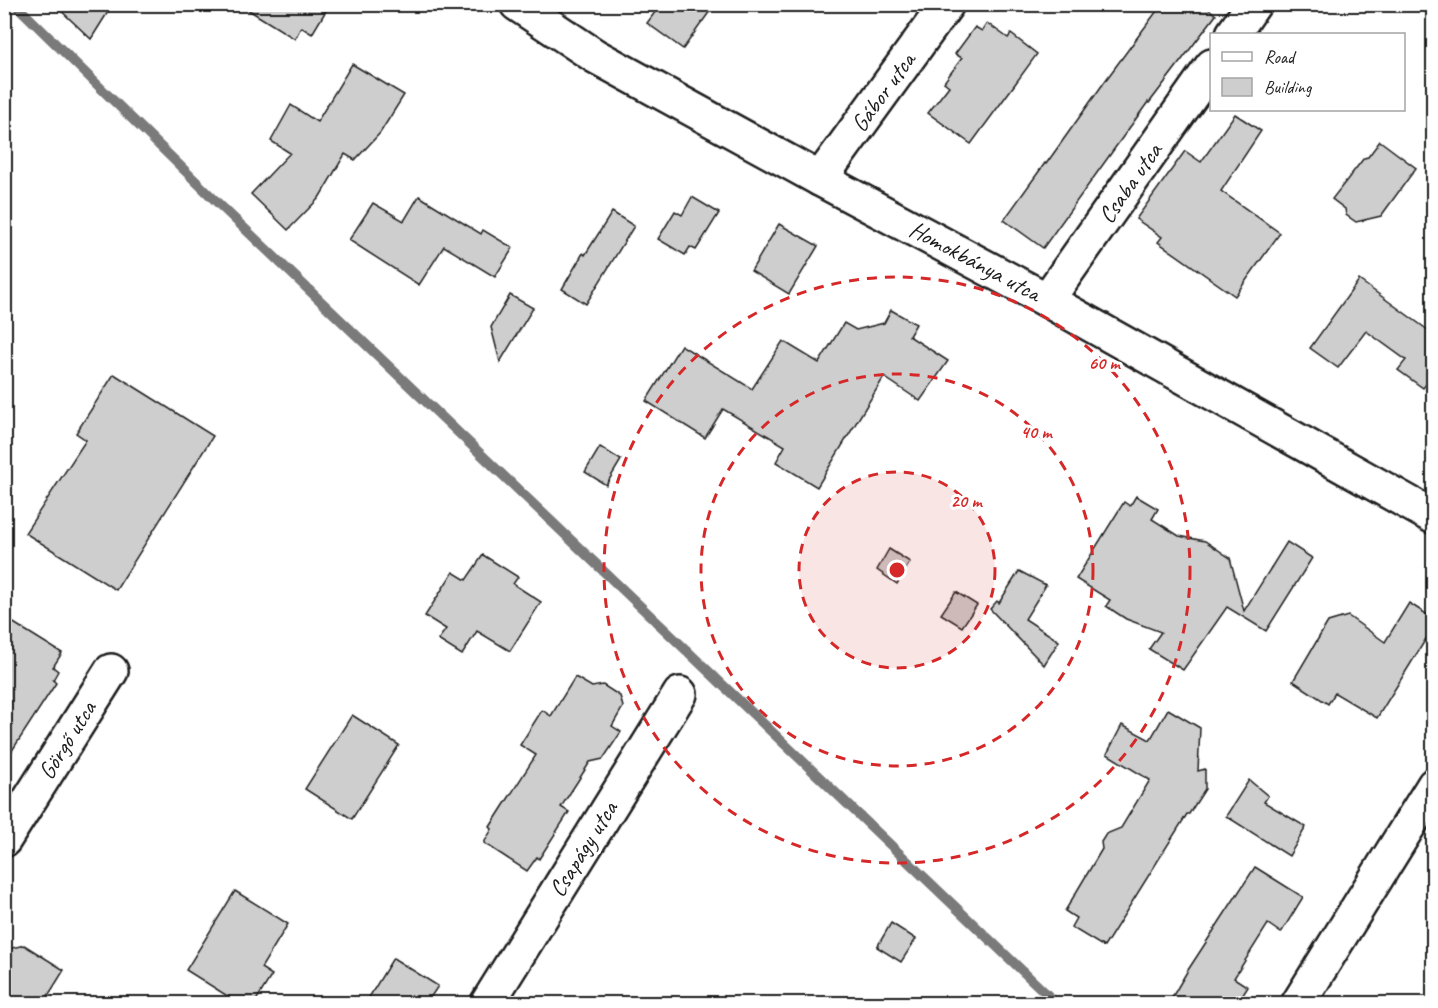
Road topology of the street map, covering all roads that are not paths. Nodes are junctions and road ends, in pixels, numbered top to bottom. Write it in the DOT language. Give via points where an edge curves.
graph roads {
  1 [pos="517,4"];
  2 [pos="947,4"];
  3 [pos="1254,4"];
  4 [pos="1234,33"];
  5 [pos="1210,69"];
  6 [pos="820,179"];
  7 [pos="1047,300"];
  8 [pos="1434,517"];
  9 [pos="111,671"];
  10 [pos="680,694"];
  11 [pos="1434,785"];
  12 [pos="4,840"];
  13 [pos="487,1004"];
  14 [pos="1298,1004"];
  1 -- 6 [label="street, Homokbánya utca" via="596,56"];
  2 -- 6 [label="street, Gábor utca"];
  3 -- 4 [label="street"];
  5 -- 7 [label="street, Csaba utca"];
  6 -- 7 [label="street, Homokbánya utca"];
  7 -- 8 [label="street, Homokbánya utca"];
  9 -- 12 [label="street, Görgő utca"];
  10 -- 13 [label="street, Csapágy utca"];
  11 -- 14 [label="street"];
}
